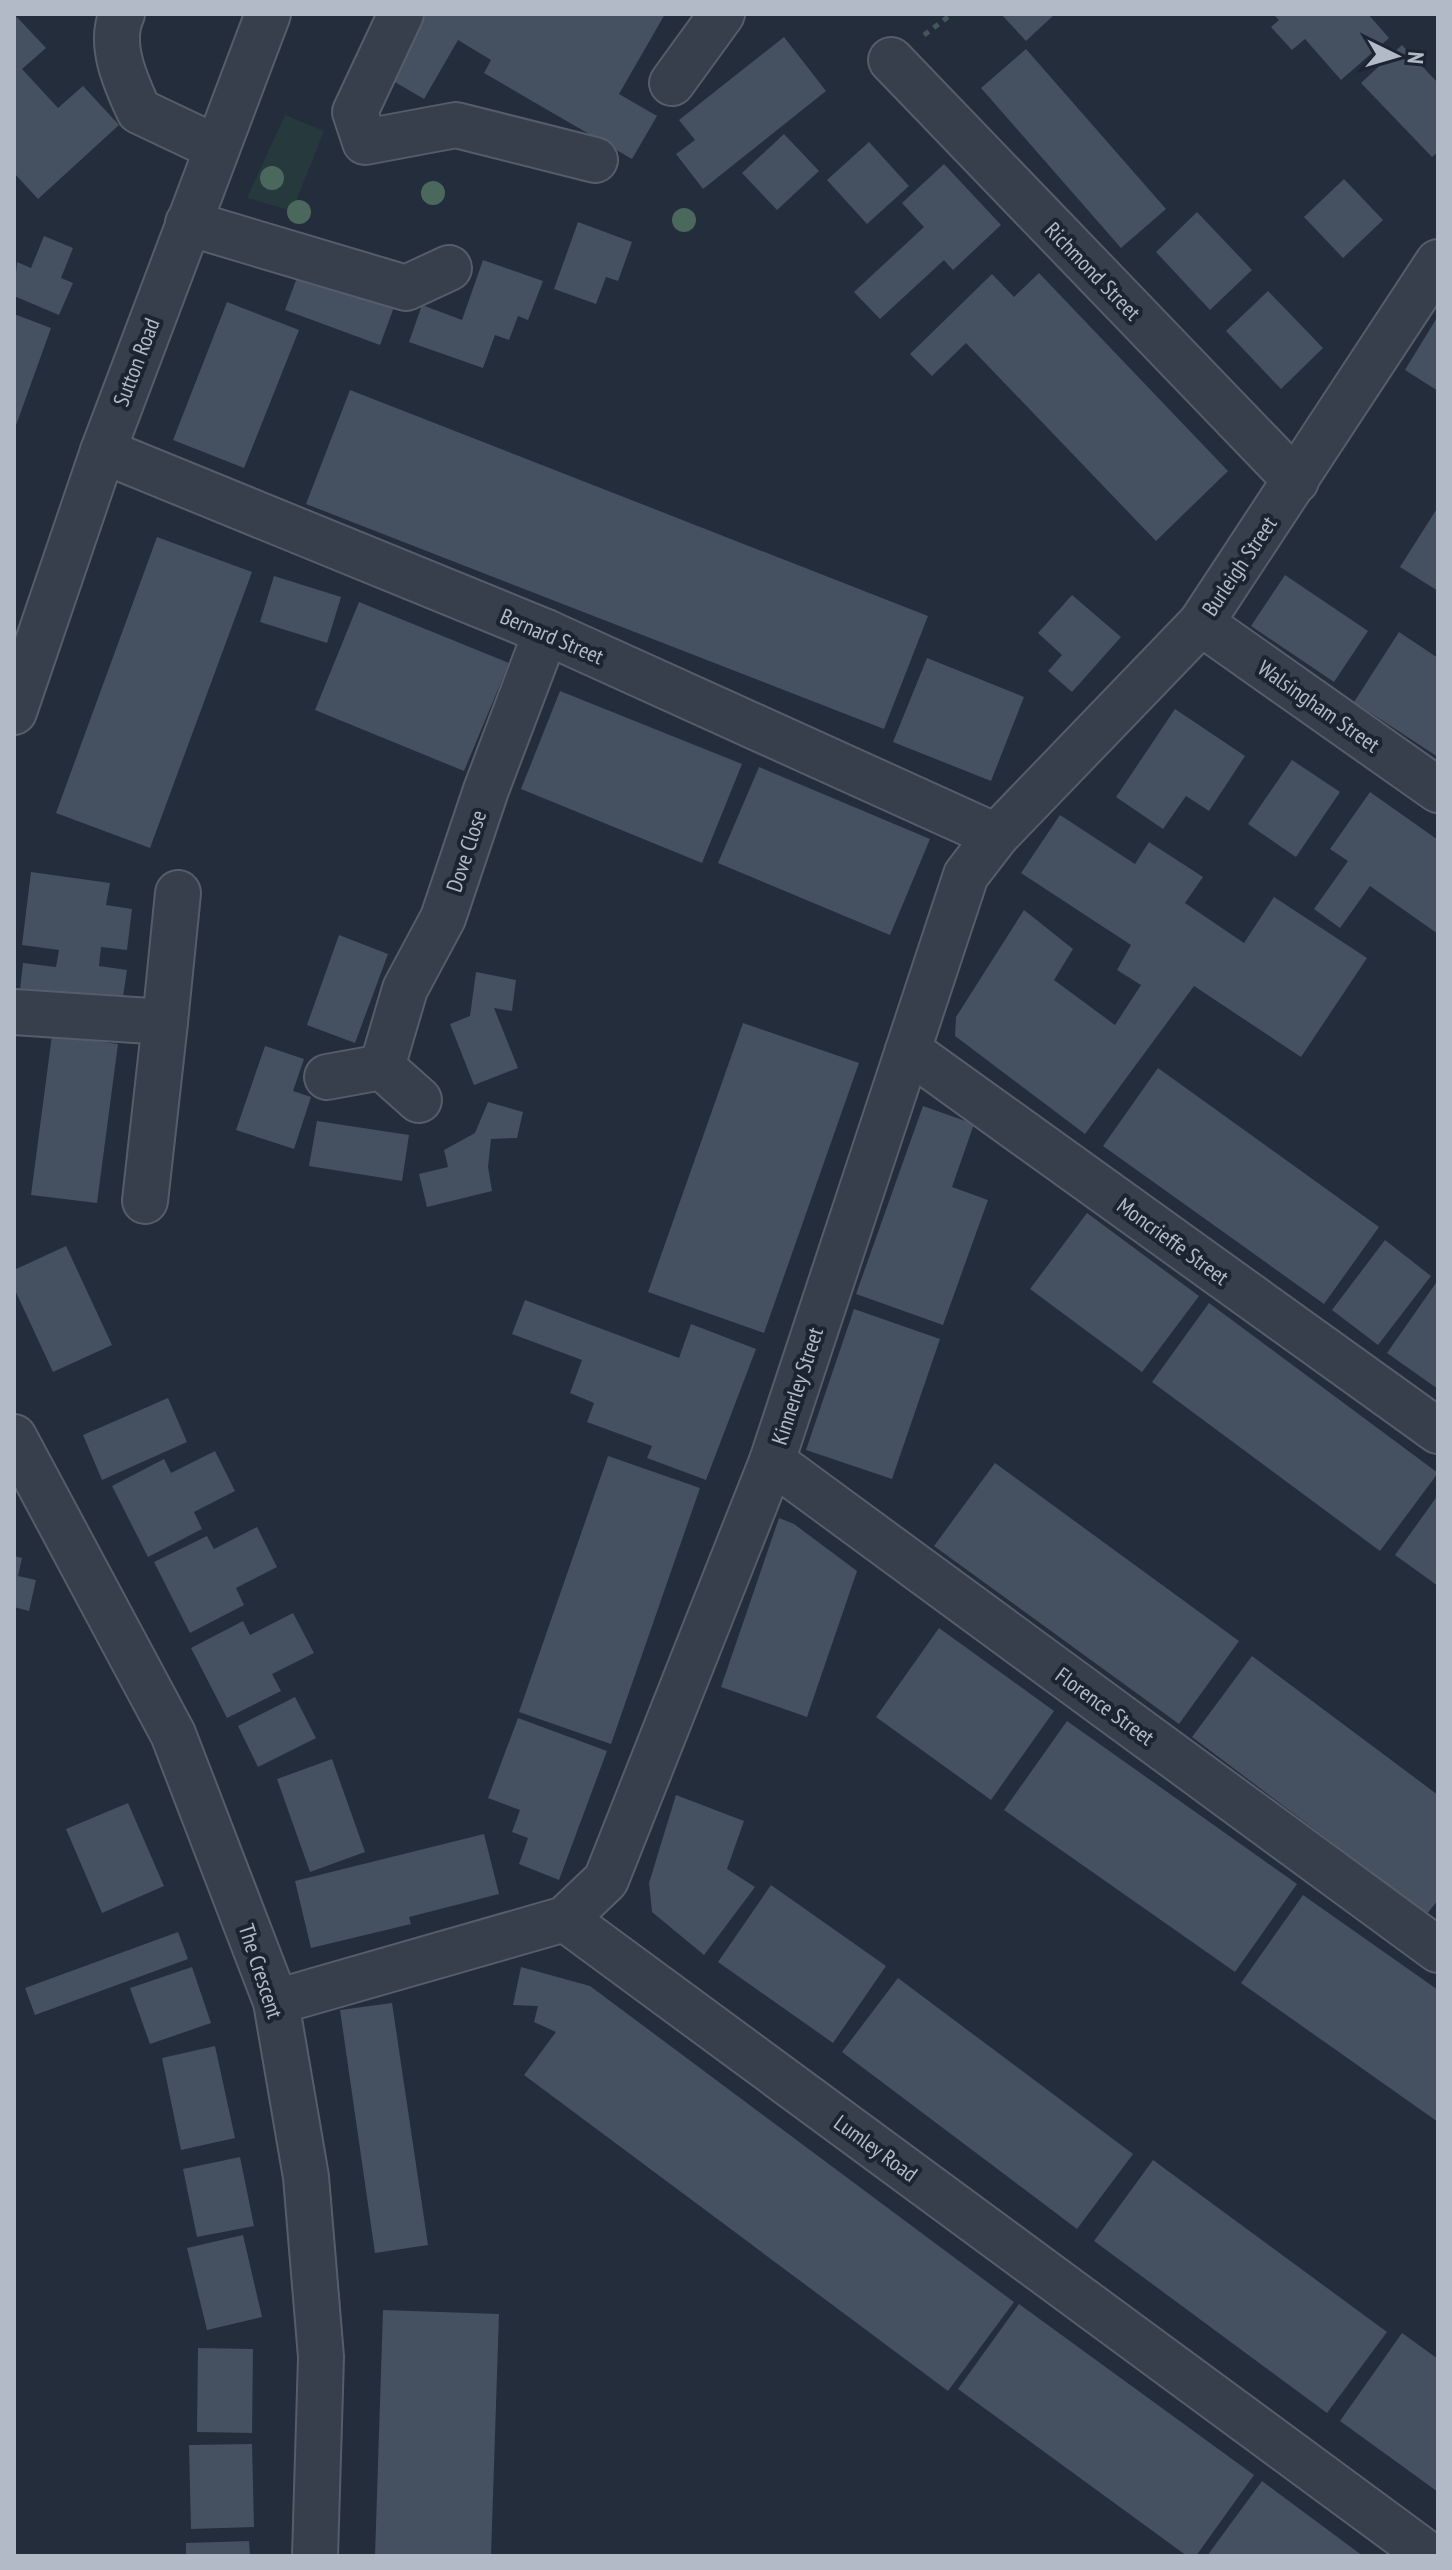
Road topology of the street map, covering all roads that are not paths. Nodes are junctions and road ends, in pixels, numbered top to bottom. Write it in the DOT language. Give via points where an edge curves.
graph roads {
  1 [pos="122,14"];
  2 [pos="268,14"];
  3 [pos="401,14"];
  4 [pos="722,14"];
  5 [pos="891,60"];
  6 [pos="672,83"];
  7 [pos="217,148"];
  8 [pos="595,160"];
  9 [pos="188,223"];
  10 [pos="1438,262"];
  11 [pos="449,268"];
  12 [pos="103,451"];
  13 [pos="1296,481"];
  14 [pos="1201,623"];
  15 [pos="546,632"];
  16 [pos="24,639"];
  17 [pos="14,712"];
  18 [pos="1438,790"];
  19 [pos="996,836"];
  20 [pos="178,893"];
  21 [pos="14,1012"];
  22 [pos="165,1022"];
  23 [pos="908,1050"];
  24 [pos="382,1067"];
  25 [pos="327,1077"];
  26 [pos="419,1100"];
  27 [pos="145,1201"];
  28 [pos="1438,1431"];
  29 [pos="14,1437"];
  30 [pos="772,1461"];
  31 [pos="565,1919"];
  32 [pos="1438,1950"];
  33 [pos="276,2002"];
  34 [pos="315,2556"];
  35 [pos="1430,2556"];
  1 -- 7 [label="street" via="117,25 122,73 139,111"];
  2 -- 7 [label="street, Sutton Road"];
  3 -- 8 [label="street" via="355,112 365,142 456,125"];
  4 -- 6 [label="street"];
  5 -- 13 [label="street, Richmond Street"];
  7 -- 9 [label="street, Sutton Road"];
  9 -- 11 [label="street" via="406,288"];
  9 -- 12 [label="street, Sutton Road"];
  10 -- 13 [label="street, Burleigh Street"];
  12 -- 15 [label="street, Bernard Street"];
  12 -- 16 [label="street, Sutton Road"];
  13 -- 14 [label="street, Burleigh Street"];
  14 -- 18 [label="street, Walsingham Street"];
  14 -- 19 [label="street, Burleigh Street"];
  15 -- 19 [label="street, Bernard Street"];
  15 -- 24 [label="street, Dove Close" via="443,918 405,989"];
  16 -- 17 [label="street, Sutton Road"];
  19 -- 23 [label="street, Kinnerley Street" via="966,875"];
  20 -- 22 [label="street"];
  21 -- 22 [label="street"];
  22 -- 27 [label="street"];
  23 -- 28 [label="street, Moncrieffe Street"];
  23 -- 30 [label="street, Kinnerley Street"];
  24 -- 25 [label="street"];
  24 -- 26 [label="street"];
  29 -- 33 [label="street, The Crescent" via="173,1734"];
  30 -- 31 [label="street, Kinnerley Street" via="606,1880"];
  30 -- 32 [label="street, Florence Street"];
  31 -- 33 [label="street"];
  31 -- 35 [label="street, Lumley Road"];
  33 -- 34 [label="street, The Crescent" via="306,2177 321,2357"];
}
